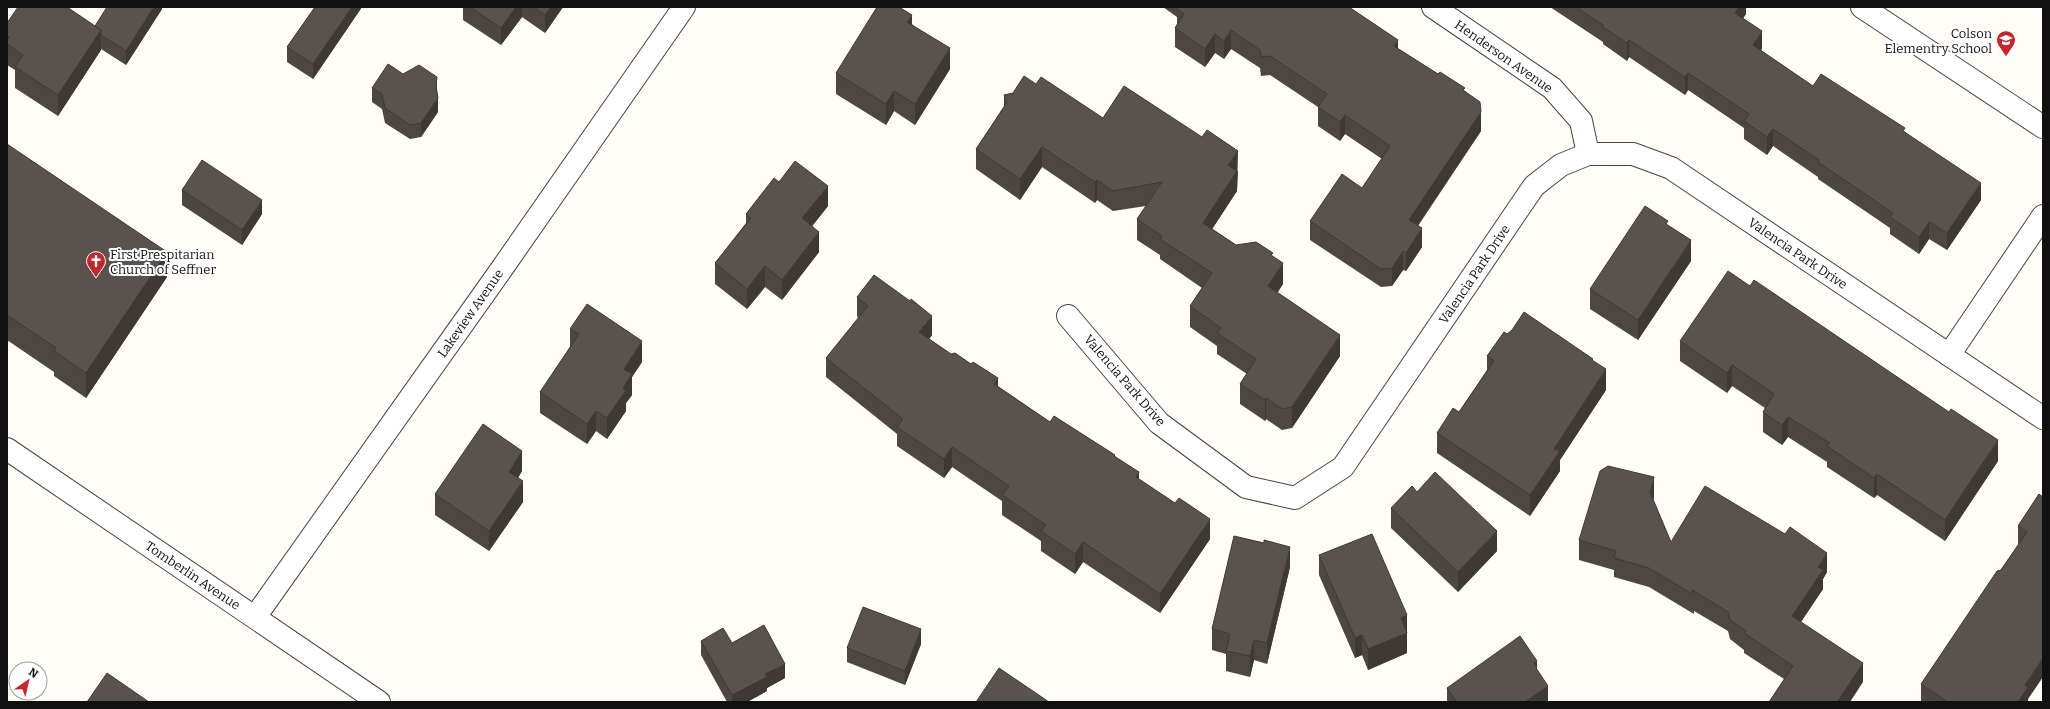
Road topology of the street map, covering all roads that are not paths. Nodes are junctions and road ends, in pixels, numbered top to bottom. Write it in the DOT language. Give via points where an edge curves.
graph roads {
  1 [pos="684,7"];
  2 [pos="1433,7"];
  3 [pos="1862,7"];
  4 [pos="2043,127"];
  5 [pos="1588,154"];
  6 [pos="2043,216"];
  7 [pos="1068,316"];
  8 [pos="1949,355"];
  9 [pos="2043,418"];
  10 [pos="7,449"];
  11 [pos="255,617"];
  12 [pos="379,702"];
  1 -- 11 [label="street, Lakeview Avenue"];
  2 -- 5 [label="street, Henderson Avenue" via="1552,88 1582,121"];
  3 -- 4 [label="street"];
  5 -- 7 [label="street, Valencia Park Drive" via="1561,165 1534,186 1344,467 1295,498 1246,487 1159,423"];
  5 -- 8 [label="street, Valencia Park Drive" via="1633,154 1671,168"];
  6 -- 8 [label="street"];
  8 -- 9 [label="street, Valencia Park Drive"];
  10 -- 11 [label="street, Tomberlin Avenue"];
  11 -- 12 [label="street, Tomberlin Avenue"];
}
